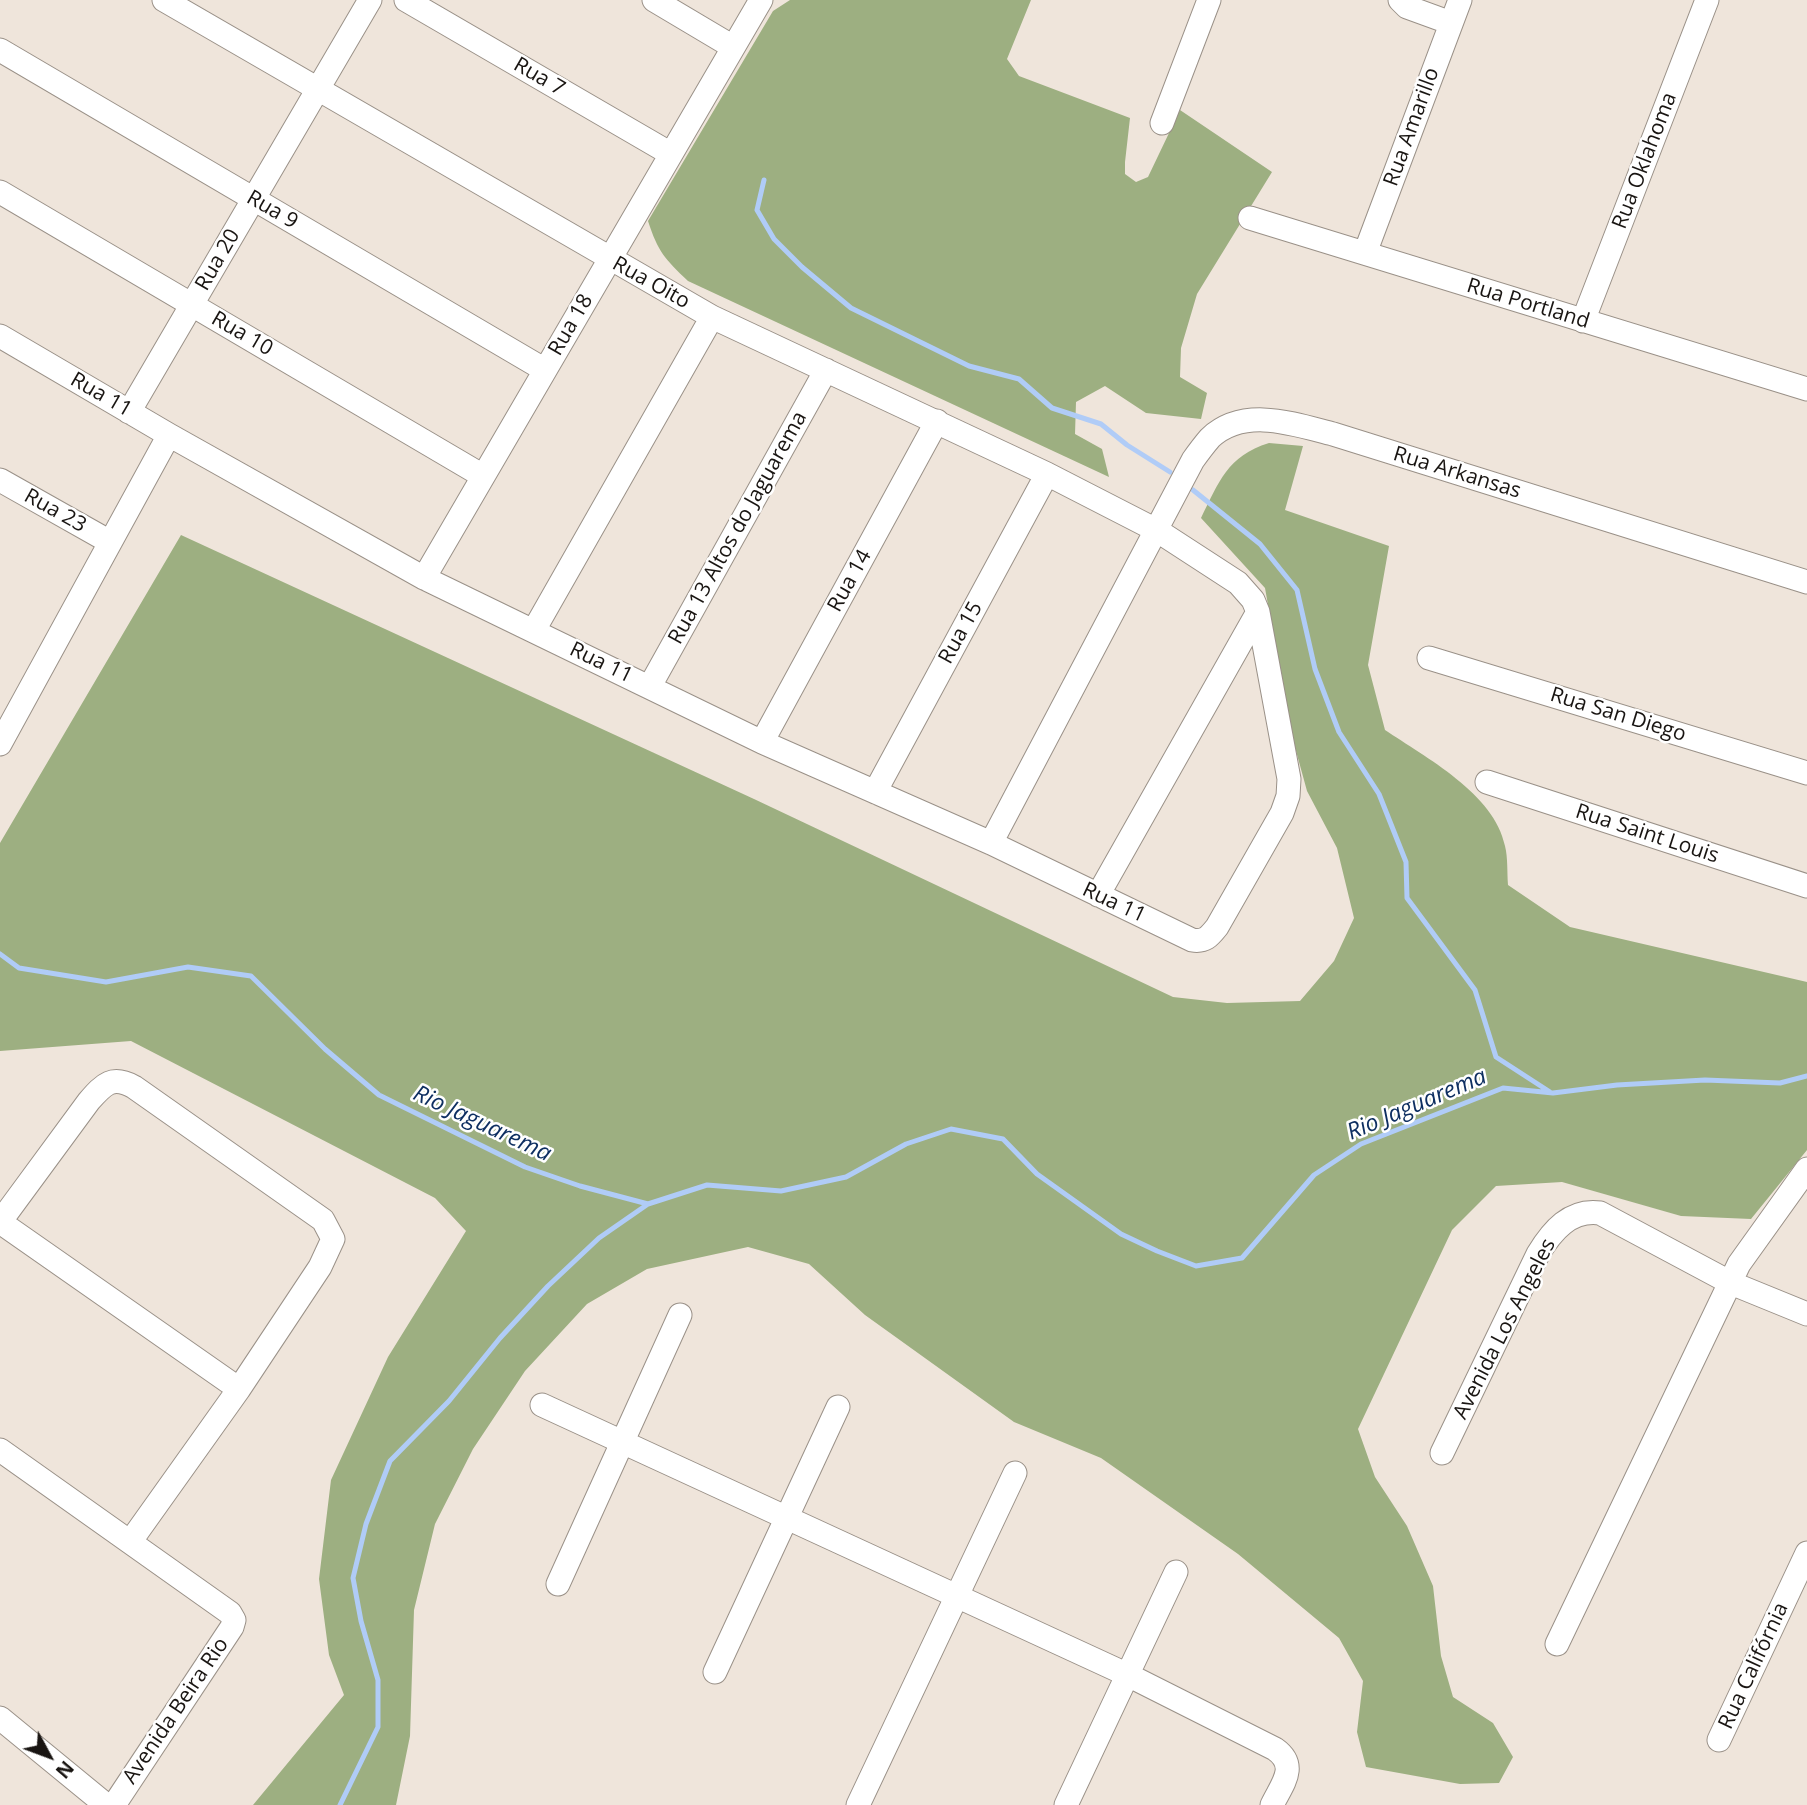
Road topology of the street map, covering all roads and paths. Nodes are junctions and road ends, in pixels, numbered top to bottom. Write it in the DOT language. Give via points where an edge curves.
graph roads {
  1 [pos="164,0"];
  2 [pos="370,0"];
  3 [pos="406,0"];
  4 [pos="654,0"];
  5 [pos="761,0"];
  6 [pos="1209,0"];
  7 [pos="1400,0"];
  8 [pos="1460,0"];
  9 [pos="1707,0"];
  10 [pos="1451,23"];
  11 [pos="733,47"];
  12 [pos="0,50"];
  13 [pos="317,91"];
  14 [pos="1162,123"];
  15 [pos="671,154"];
  16 [pos="0,192"];
  17 [pos="254,199"];
  18 [pos="1250,218"];
  19 [pos="1365,253"];
  20 [pos="610,259"];
  21 [pos="192,305"];
  22 [pos="712,317"];
  23 [pos="1583,321"];
  24 [pos="0,335"];
  25 [pos="545,370"];
  26 [pos="826,370"];
  27 [pos="1806,387"];
  28 [pos="129,412"];
  29 [pos="937,421"];
  30 [pos="169,435"];
  31 [pos="1048,474"];
  32 [pos="483,476"];
  33 [pos="0,480"];
  34 [pos="1158,531"];
  35 [pos="110,542"];
  36 [pos="424,578"];
  37 [pos="1807,582"];
  38 [pos="1258,612"];
  39 [pos="534,630"];
  40 [pos="1429,658"];
  41 [pos="650,687"];
  42 [pos="762,741"];
  43 [pos="0,744"];
  44 [pos="1807,773"];
  45 [pos="1487,782"];
  46 [pos="875,792"];
  47 [pos="990,843"];
  48 [pos="1807,886"];
  49 [pos="1098,895"];
  50 [pos="1807,1169"];
  51 [pos="0,1222"];
  52 [pos="1735,1274"];
  53 [pos="1807,1314"];
  54 [pos="680,1315"];
  55 [pos="239,1389"];
  56 [pos="542,1405"];
  57 [pos="838,1407"];
  58 [pos="622,1442"];
  59 [pos="0,1450"];
  60 [pos="1442,1453"];
  61 [pos="1015,1473"];
  62 [pos="787,1517"];
  63 [pos="130,1542"];
  64 [pos="1807,1553"];
  65 [pos="1176,1572"];
  66 [pos="558,1584"];
  67 [pos="958,1596"];
  68 [pos="1557,1644"];
  69 [pos="715,1672"];
  70 [pos="1128,1675"];
  71 [pos="0,1718"];
  72 [pos="1719,1741"];
  73 [pos="106,1805"];
  74 [pos="114,1805"];
  75 [pos="858,1805"];
  76 [pos="1066,1805"];
  77 [pos="1272,1805"];
  1 -- 13 [label="street, Rua Oito"];
  2 -- 13 [label="street, Rua 20"];
  3 -- 15 [label="street, Rua 7"];
  4 -- 11 [label="street"];
  5 -- 11 [label="street, Rua 18"];
  6 -- 14 [label="street"];
  7 -- 10 [label="street"];
  8 -- 10 [label="street, Rua Amarillo"];
  9 -- 23 [label="street, Rua Oklahoma"];
  10 -- 19 [label="street, Rua Amarillo"];
  11 -- 15 [label="street, Rua 18"];
  12 -- 17 [label="street, Rua 9"];
  13 -- 17 [label="street, Rua 20"];
  13 -- 20 [label="street, Rua Oito"];
  15 -- 20 [label="street, Rua 18"];
  16 -- 21 [label="street, Rua 10"];
  17 -- 21 [label="street, Rua 20"];
  17 -- 25 [label="street, Rua 9"];
  18 -- 19 [label="street, Rua Portland"];
  19 -- 23 [label="street, Rua Portland"];
  20 -- 22 [label="street, Rua Oito"];
  20 -- 25 [label="street, Rua 18"];
  21 -- 28 [label="street, Rua 20"];
  21 -- 32 [label="street, Rua 10"];
  22 -- 26 [label="street, Rua Oito"];
  22 -- 39 [label="street"];
  23 -- 27 [label="street, Rua Portland"];
  24 -- 28 [label="street, Rua 11"];
  25 -- 32 [label="street, Rua 18"];
  26 -- 29 [label="street, Rua Oito"];
  26 -- 41 [label="street, Rua 13 Altos do Jaguarema"];
  28 -- 30 [label="street, Rua 11"];
  29 -- 31 [label="street, Rua Oito"];
  29 -- 42 [label="street, Rua 14"];
  30 -- 35 [label="street"];
  30 -- 36 [label="street, Rua 11"];
  31 -- 34 [label="street, Rua Oito"];
  31 -- 46 [label="street, Rua 15"];
  32 -- 36 [label="street, Rua 18"];
  33 -- 35 [label="street, Rua 23"];
  34 -- 37 [label="street, Rua Arkansas" via="1193,460 1211,438 1235,422 1285,421"];
  34 -- 38 [label="street, Rua Oito" via="1238,583"];
  34 -- 47 [label="street, Rua Arkansas"];
  35 -- 43 [label="street"];
  36 -- 39 [label="street, Rua 11"];
  38 -- 49 [label="street"];
  38 -- 49 [label="street, Rua 11" via="1289,779 1282,813 1217,927 1202,942"];
  39 -- 41 [label="street, Rua 11"];
  40 -- 44 [label="street, Rua San Diego"];
  41 -- 42 [label="street, Rua 11"];
  42 -- 46 [label="street, Rua 11"];
  45 -- 48 [label="street, Rua Saint Louis"];
  46 -- 47 [label="street, Rua 11"];
  47 -- 49 [label="street, Rua 11"];
  50 -- 52 [label="street"];
  51 -- 55 [label="street"];
  51 -- 55 [label="street" via="102,1086 124,1082 146,1095 323,1220 333,1238 320,1267"];
  52 -- 53 [label="street, Avenida Los Angeles"];
  52 -- 60 [label="street, Avenida Los Angeles" via="1600,1213 1577,1214 1549,1236 1538,1254"];
  52 -- 68 [label="street"];
  54 -- 58 [label="street"];
  55 -- 63 [label="street"];
  56 -- 58 [label="street"];
  57 -- 62 [label="street"];
  58 -- 62 [label="street"];
  58 -- 66 [label="street"];
  59 -- 63 [label="street"];
  61 -- 67 [label="street"];
  62 -- 67 [label="street"];
  62 -- 69 [label="street"];
  63 -- 74 [label="street, Avenida Beira Rio" via="234,1620"];
  64 -- 72 [label="street, Rua Califórnia"];
  65 -- 70 [label="street"];
  67 -- 70 [label="street"];
  67 -- 75 [label="street"];
  70 -- 76 [label="street"];
  70 -- 77 [label="street" via="1285,1756 1286,1774"];
  71 -- 73 [label="street"];
}
